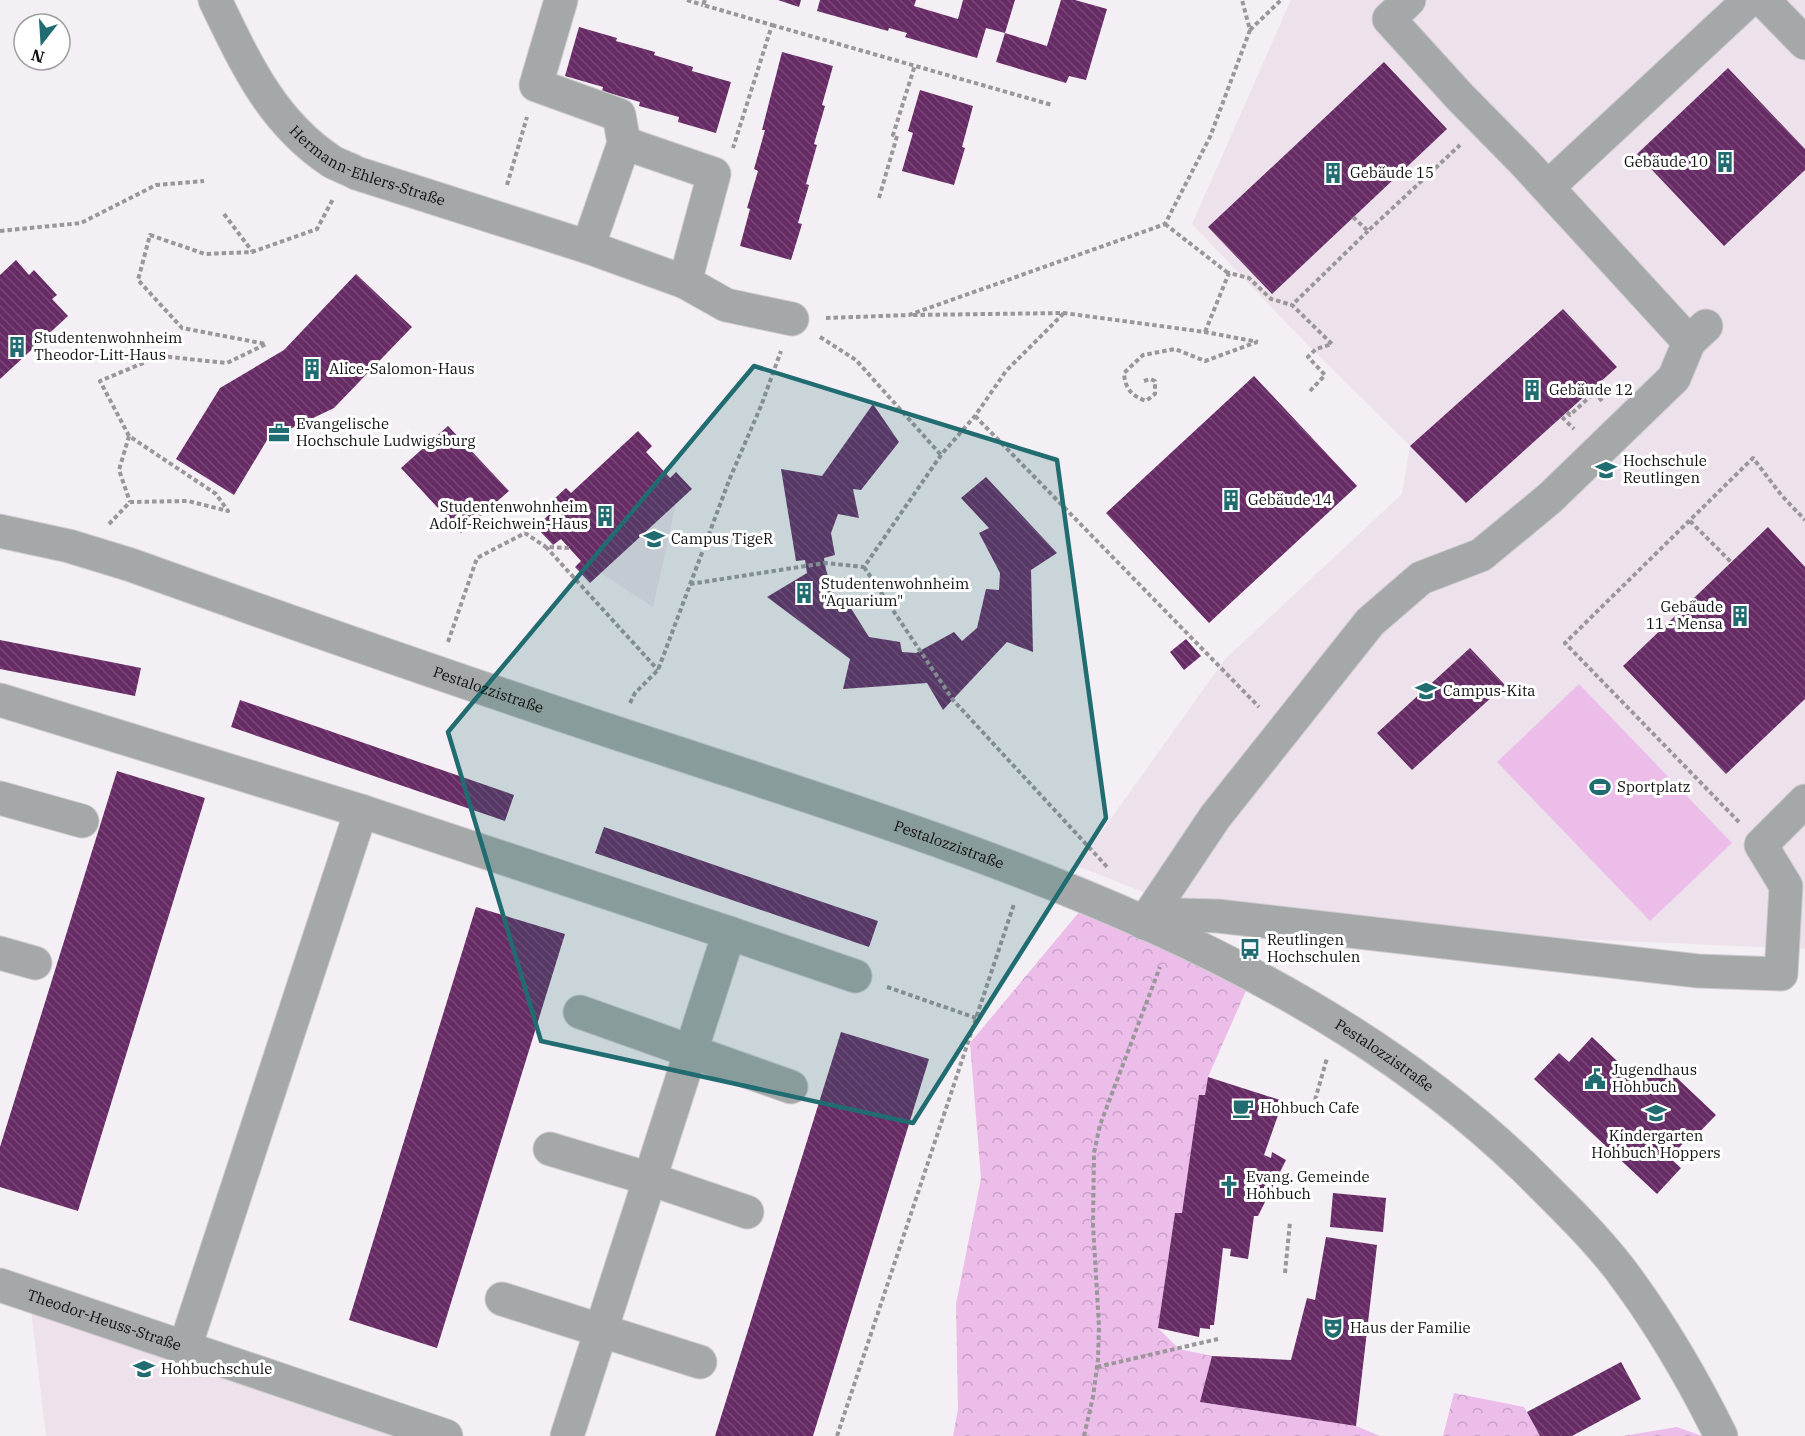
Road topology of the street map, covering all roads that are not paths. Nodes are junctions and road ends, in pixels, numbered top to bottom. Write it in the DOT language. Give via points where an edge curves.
graph roads {
  1 [pos="215,0"];
  2 [pos="561,0"];
  3 [pos="1409,0"];
  4 [pos="1749,0"];
  5 [pos="1763,0"];
  6 [pos="1802,33"];
  7 [pos="624,143"];
  8 [pos="1548,187"];
  9 [pos="588,247"];
  10 [pos="685,282"];
  11 [pos="792,319"];
  12 [pos="0,531"];
  13 [pos="0,700"];
  14 [pos="0,798"];
  15 [pos="1805,801"];
  16 [pos="360,811"];
  17 [pos="82,821"];
  18 [pos="1144,923"];
  19 [pos="729,933"];
  20 [pos="0,953"];
  21 [pos="35,963"];
  22 [pos="855,976"];
  23 [pos="580,1012"];
  24 [pos="691,1050"];
  25 [pos="791,1086"];
  26 [pos="550,1149"];
  27 [pos="650,1179"];
  28 [pos="747,1212"];
  29 [pos="0,1285"];
  30 [pos="502,1299"];
  31 [pos="601,1329"];
  32 [pos="185,1347"];
  33 [pos="700,1362"];
  34 [pos="446,1436"];
  35 [pos="567,1436"];
  36 [pos="1721,1436"];
  1 -- 9 [label="street, Hermann-Ehlers-Straße" via="265,96 290,128 333,162 356,173"];
  2 -- 7 [label="street" via="536,85 619,115"];
  3 -- 8 [label="street" via="1389,19"];
  4 -- 8 [label="street"];
  5 -- 6 [label="street"];
  7 -- 9 [label="street"];
  7 -- 10 [label="street" via="714,174"];
  8 -- 18 [label="street" via="1697,334 1674,378 1550,498 1481,555 1421,578 1370,622 1215,817"];
  9 -- 10 [label="street, Hermann-Ehlers-Straße"];
  10 -- 11 [label="street, Hermann-Ehlers-Straße" via="726,304"];
  12 -- 18 [label="street, Pestalozzistraße" via="85,551 861,813 1024,873"];
  13 -- 16 [label="street"];
  14 -- 17 [label="street"];
  15 -- 18 [label="street" via="1761,844 1786,886 1781,974 1675,969 1218,916 1181,915"];
  16 -- 19 [label="street"];
  16 -- 32 [label="street"];
  18 -- 36 [label="street, Pestalozzistraße" via="1303,1001 1432,1089 1500,1144 1585,1227 1617,1265 1667,1336"];
  19 -- 22 [label="street"];
  19 -- 24 [label="street"];
  20 -- 21 [label="street"];
  23 -- 24 [label="street"];
  24 -- 25 [label="street"];
  24 -- 27 [label="street"];
  26 -- 27 [label="street"];
  27 -- 28 [label="street"];
  27 -- 31 [label="street"];
  29 -- 32 [label="street, Theodor-Heuss-Straße"];
  30 -- 31 [label="street"];
  31 -- 33 [label="street"];
  31 -- 35 [label="street"];
  32 -- 34 [label="street, Theodor-Heuss-Straße"];
}
